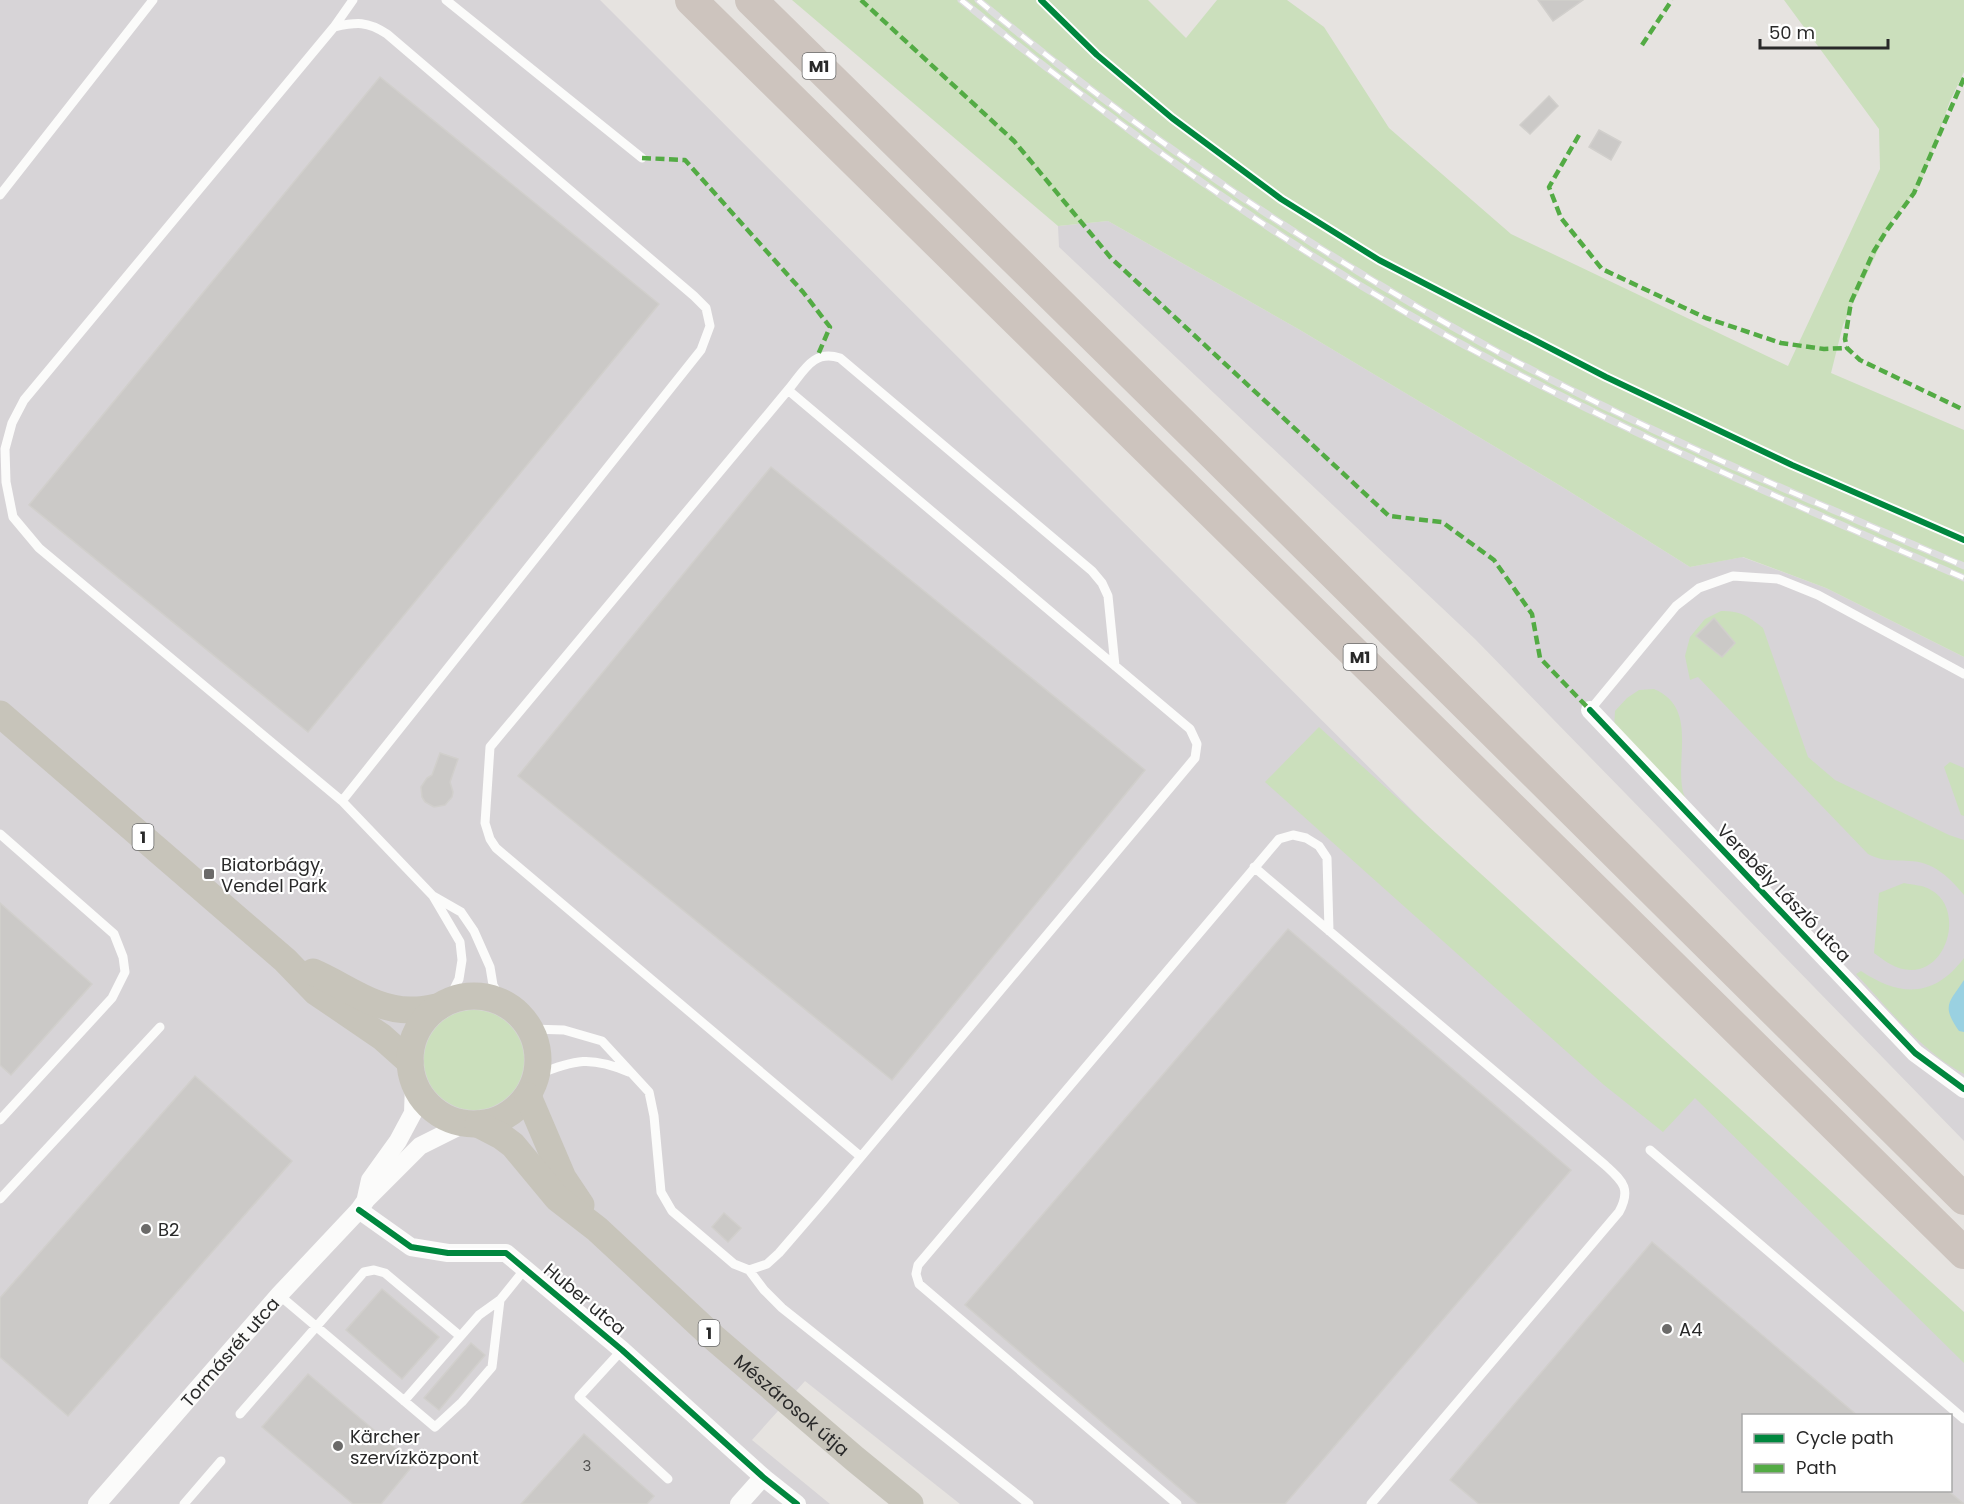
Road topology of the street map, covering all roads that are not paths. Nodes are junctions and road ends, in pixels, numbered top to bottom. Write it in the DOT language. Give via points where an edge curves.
graph roads {
  1 [pos="153,0"];
  2 [pos="353,0"];
  3 [pos="446,0"];
  4 [pos="691,0"];
  5 [pos="751,0"];
  6 [pos="334,27"];
  7 [pos="642,158"];
  8 [pos="0,195"];
  9 [pos="788,390"];
  10 [pos="1115,666"];
  11 [pos="1964,674"];
  12 [pos="1590,710"];
  13 [pos="0,714"];
  14 [pos="342,801"];
  15 [pos="0,834"];
  16 [pos="1254,867"];
  17 [pos="433,896"];
  18 [pos="1329,931"];
  19 [pos="285,960"];
  20 [pos="502,1001"];
  21 [pos="443,1004"];
  22 [pos="160,1027"];
  23 [pos="531,1029"];
  24 [pos="412,1073"];
  25 [pos="632,1073"];
  26 [pos="532,1086"];
  27 [pos="1964,1089"];
  28 [pos="0,1120"];
  29 [pos="471,1124"];
  30 [pos="1650,1150"];
  31 [pos="860,1156"];
  32 [pos="1925,1161"];
  33 [pos="1964,1187"];
  34 [pos="0,1199"];
  35 [pos="1964,1199"];
  36 [pos="362,1205"];
  37 [pos="597,1229"];
  38 [pos="1964,1253"];
  39 [pos="525,1269"];
  40 [pos="749,1270"];
  41 [pos="279,1295"];
  42 [pos="500,1300"];
  43 [pos="315,1328"];
  44 [pos="460,1336"];
  45 [pos="622,1350"];
  46 [pos="404,1401"];
  47 [pos="240,1414"];
  48 [pos="1964,1419"];
  49 [pos="221,1461"];
  50 [pos="763,1477"];
  51 [pos="668,1479"];
  52 [pos="97,1504"];
  53 [pos="183,1504"];
  54 [pos="739,1504"];
  55 [pos="797,1504"];
  56 [pos="910,1504"];
  57 [pos="1029,1504"];
  58 [pos="1177,1504"];
  59 [pos="1371,1504"];
  1 -- 8 [label="lane"];
  2 -- 6 [label="lane"];
  3 -- 7 [label="lane"];
  4 -- 38 [label="highway, M1"];
  5 -- 32 [label="highway, M1"];
  6 -- 14 [label="lane" via="24,400 5,449 13,516 39,548"];
  6 -- 14 [label="lane" via="355,22 387,34 694,296 706,308 710,326 701,350"];
  9 -- 10 [label="lane"];
  9 -- 10 [label="lane" via="817,357 828,354 840,358 874,386 1092,571 1108,597"];
  9 -- 31 [label="lane" via="490,747 485,823 496,848"];
  10 -- 31 [label="lane" via="1190,729 1197,744 1195,758"];
  11 -- 12 [label="lane" via="1818,595 1778,579 1733,576 1699,588 1677,606"];
  12 -- 27 [label="street, Verebély László utca" via="1915,1053"];
  13 -- 19 [label="main road, Mészárosok útja / 1"];
  14 -- 17 [label="lane"];
  15 -- 28 [label="lane" via="114,934 125,972 112,998"];
  16 -- 18 [label="lane"];
  16 -- 18 [label="lane" via="1279,839 1293,835 1319,846 1327,858"];
  16 -- 58 [label="lane" via="925,1255 916,1274 919,1284"];
  17 -- 20 [label="lane" via="461,912 474,931"];
  17 -- 21 [label="lane" via="460,942 462,960 459,979"];
  18 -- 59 [label="lane" via="1605,1165 1622,1180 1626,1191 1619,1212"];
  19 -- 21 [label="main road, Mészárosok útja / 1" via="384,1006 414,1010"];
  19 -- 24 [label="main road, Mészárosok útja / 1" via="316,992 381,1037"];
  20 -- 21 [label="main road, Mészárosok útja / 1" via="475,995"];
  20 -- 23 [label="main road"];
  21 -- 24 [label="main road" via="416,1031 411,1046"];
  22 -- 34 [label="lane"];
  23 -- 25 [label="lane" via="564,1030 602,1041"];
  23 -- 26 [label="main road, Mészárosok útja / 1" via="538,1052"];
  24 -- 29 [label="main road, Mészárosok útja / 1" via="420,1096 440,1114"];
  24 -- 36 [label="street" via="413,1113 370,1180"];
  25 -- 26 [label="lane" via="595,1060 560,1065"];
  25 -- 40 [label="lane" via="649,1092 660,1192 672,1211 734,1264"];
  26 -- 29 [label="main road" via="518,1107 506,1116"];
  26 -- 37 [label="main road, Mészárosok útja / 1" via="563,1178"];
  29 -- 36 [label="street, Tormásrét utca" via="420,1146"];
  29 -- 37 [label="main road, Mészárosok útja / 1" via="513,1145 557,1197"];
  30 -- 48 [label="lane"];
  31 -- 40 [label="lane" via="779,1253 767,1264"];
  32 -- 33 [label="highway"];
  32 -- 35 [label="highway, M1"];
  36 -- 39 [label="street, Huber utca" via="411,1247 448,1253 506,1252"];
  36 -- 41 [label="street, Tormásrét utca"];
  37 -- 56 [label="main road, Mészárosok útja / 1" via="713,1337"];
  39 -- 42 [label="lane"];
  39 -- 45 [label="street, Huber utca"];
  40 -- 57 [label="lane" via="782,1308"];
  41 -- 43 [label="lane"];
  41 -- 52 [label="street, Tormásrét utca"];
  42 -- 44 [label="lane"];
  42 -- 46 [label="lane" via="492,1367 462,1402 435,1427"];
  43 -- 44 [label="lane" via="364,1272 374,1270 385,1273"];
  43 -- 46 [label="lane"];
  43 -- 47 [label="lane"];
  44 -- 46 [label="lane"];
  45 -- 50 [label="street, Huber utca"];
  45 -- 51 [label="lane" via="579,1397"];
  49 -- 53 [label="lane"];
  50 -- 54 [label="street"];
  50 -- 55 [label="street, Huber utca"];
}
